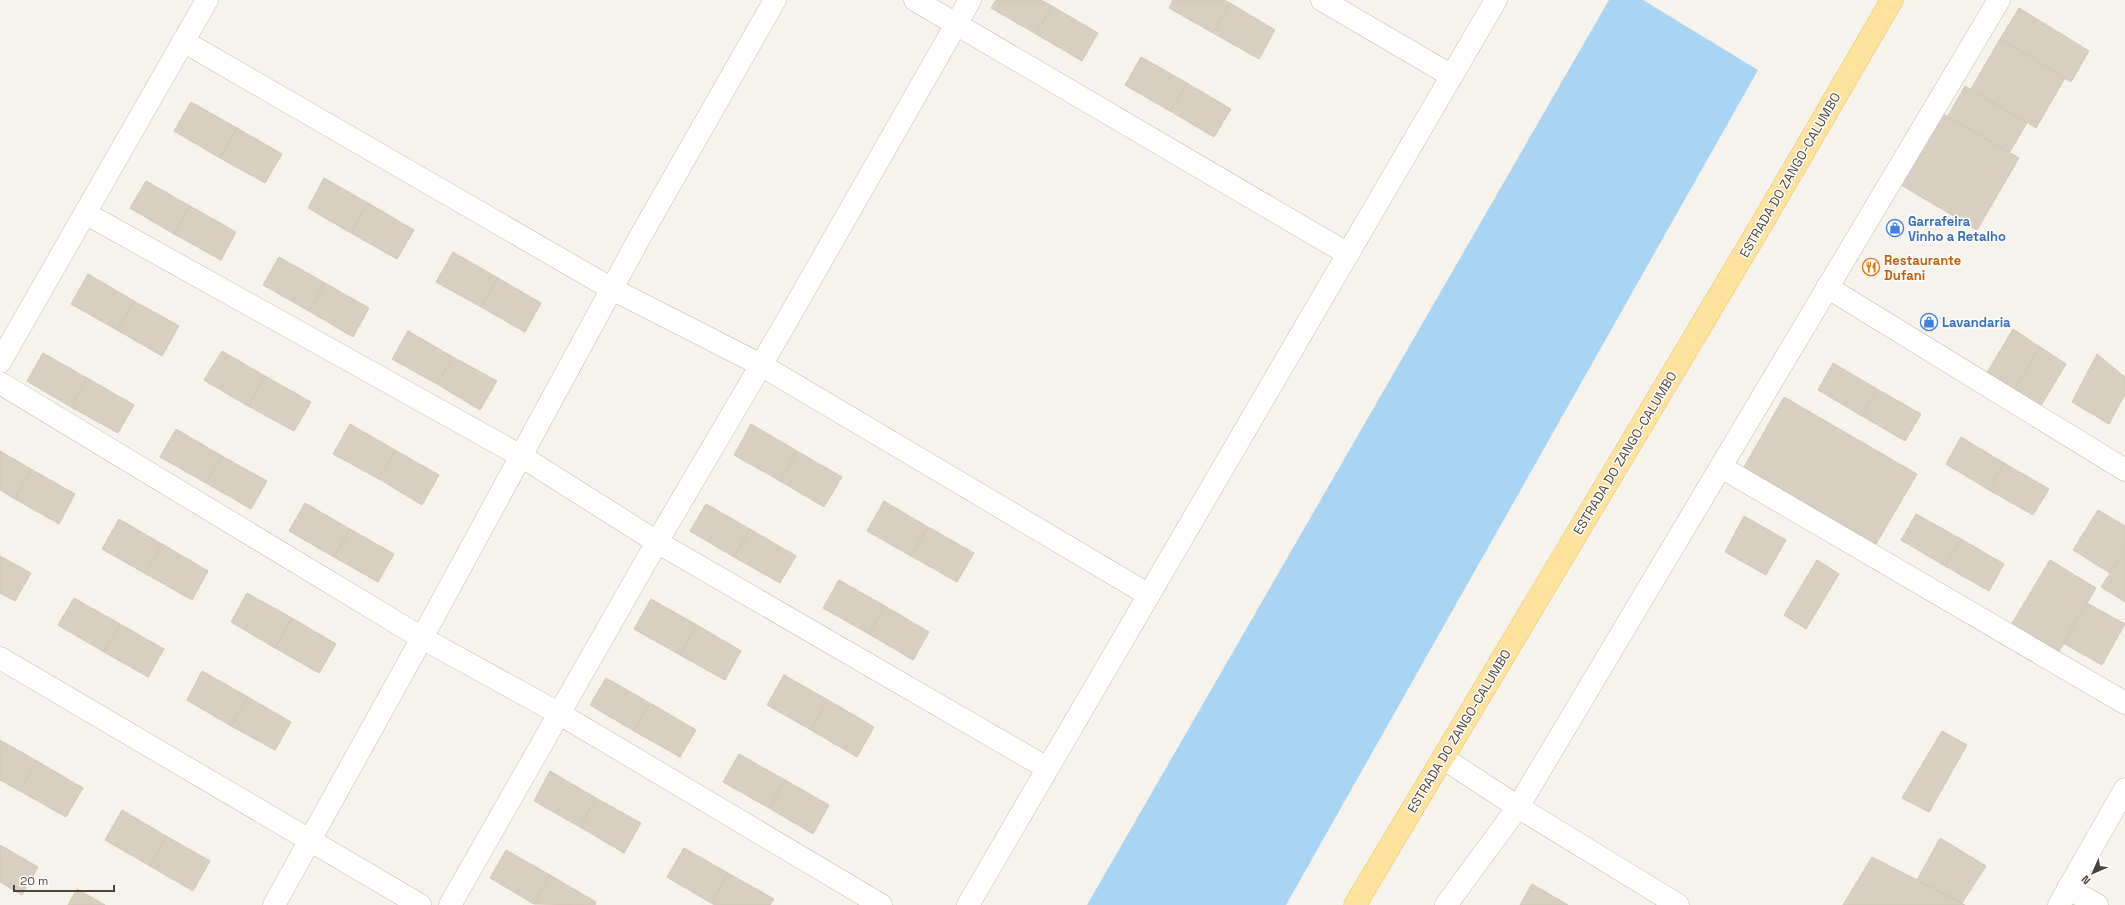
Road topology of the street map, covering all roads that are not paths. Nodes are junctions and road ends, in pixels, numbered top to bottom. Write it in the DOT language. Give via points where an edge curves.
graph roads {
  1 [pos="207,0"];
  2 [pos="775,0"];
  3 [pos="915,0"];
  4 [pos="970,0"];
  5 [pos="1322,0"];
  6 [pos="1496,0"];
  7 [pos="1892,0"];
  8 [pos="1999,0"];
  9 [pos="956,25"];
  10 [pos="184,41"];
  11 [pos="1452,76"];
  12 [pos="85,213"];
  13 [pos="1348,254"];
  14 [pos="1827,287"];
  15 [pos="612,288"];
  16 [pos="0,362"];
  17 [pos="761,365"];
  18 [pos="0,383"];
  19 [pos="521,456"];
  20 [pos="1721,467"];
  21 [pos="2125,470"];
  22 [pos="657,542"];
  23 [pos="1149,595"];
  24 [pos="422,638"];
  25 [pos="0,658"];
  26 [pos="2125,703"];
  27 [pos="560,714"];
  28 [pos="1444,758"];
  29 [pos="1047,768"];
  30 [pos="2125,789"];
  31 [pos="1518,806"];
  32 [pos="311,841"];
  33 [pos="2064,897"];
  34 [pos="274,905"];
  35 [pos="420,905"];
  36 [pos="450,905"];
  37 [pos="880,905"];
  38 [pos="968,905"];
  39 [pos="1355,905"];
  40 [pos="1446,905"];
  41 [pos="1678,905"];
  42 [pos="2097,905"];
  1 -- 10 [label="street"];
  2 -- 15 [label="street"];
  3 -- 9 [label="street"];
  4 -- 9 [label="street"];
  5 -- 11 [label="street"];
  6 -- 11 [label="street"];
  7 -- 28 [label="main road, ESTRADA DO ZANGO-CALUMBO" via="1754,238"];
  8 -- 14 [label="street"];
  9 -- 13 [label="street"];
  9 -- 17 [label="street"];
  10 -- 12 [label="street"];
  10 -- 15 [label="street"];
  11 -- 13 [label="street"];
  12 -- 16 [label="street"];
  12 -- 19 [label="street"];
  13 -- 23 [label="street"];
  14 -- 20 [label="street"];
  14 -- 21 [label="street"];
  15 -- 17 [label="street"];
  15 -- 19 [label="street"];
  17 -- 22 [label="street"];
  17 -- 23 [label="street"];
  18 -- 24 [label="street"];
  19 -- 22 [label="street"];
  19 -- 24 [label="street"];
  20 -- 26 [label="street"];
  20 -- 31 [label="street"];
  22 -- 27 [label="street"];
  22 -- 29 [label="street"];
  23 -- 29 [label="street"];
  24 -- 27 [label="street"];
  24 -- 32 [label="street"];
  25 -- 32 [label="street"];
  27 -- 36 [label="street"];
  27 -- 37 [label="street"];
  28 -- 31 [label="street"];
  28 -- 39 [label="main road, ESTRADA DO ZANGO-CALUMBO"];
  29 -- 38 [label="street"];
  30 -- 33 [label="street"];
  31 -- 40 [label="street"];
  31 -- 41 [label="street"];
  32 -- 34 [label="street"];
  32 -- 35 [label="street"];
  33 -- 42 [label="street"];
}
